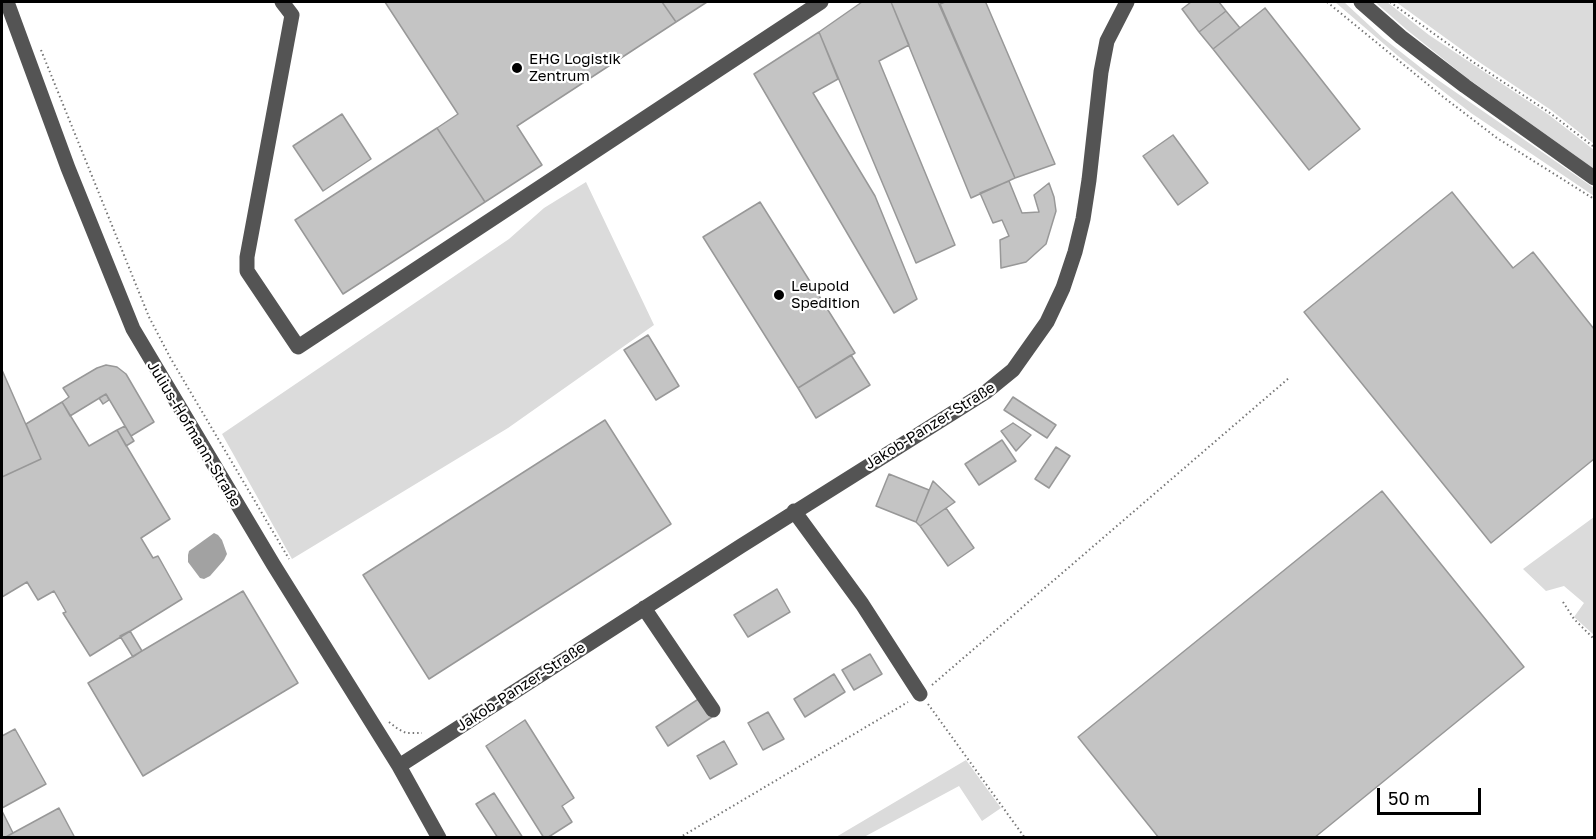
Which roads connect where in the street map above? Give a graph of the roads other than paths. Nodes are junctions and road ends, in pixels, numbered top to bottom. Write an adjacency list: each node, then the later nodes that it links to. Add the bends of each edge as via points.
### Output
1 (8, 2): 11 (street, Julius-Hofmann-Straße, via 68,168 133,329)
2 (282, 2): 3 (street, via 292,15 247,271 298,347)
3 (820, 2)
4 (1361, 2): 6 (street, via 1456,80)
5 (1119, 4): 7 (street, Jakob-Panzer-Straße, via 1101,72 1083,219 1063,288 1047,322 1025,355 999,383)
6 (1594, 178)
7 (794, 512): 8 (street, Jakob-Panzer-Straße); 9 (street, via 862,604)
8 (644, 608): 10 (street); 11 (street, Jakob-Panzer-Straße)
9 (920, 694)
10 (713, 710)
11 (399, 766): 12 (street, Julius-Hofmann-Straße)
12 (438, 837)

